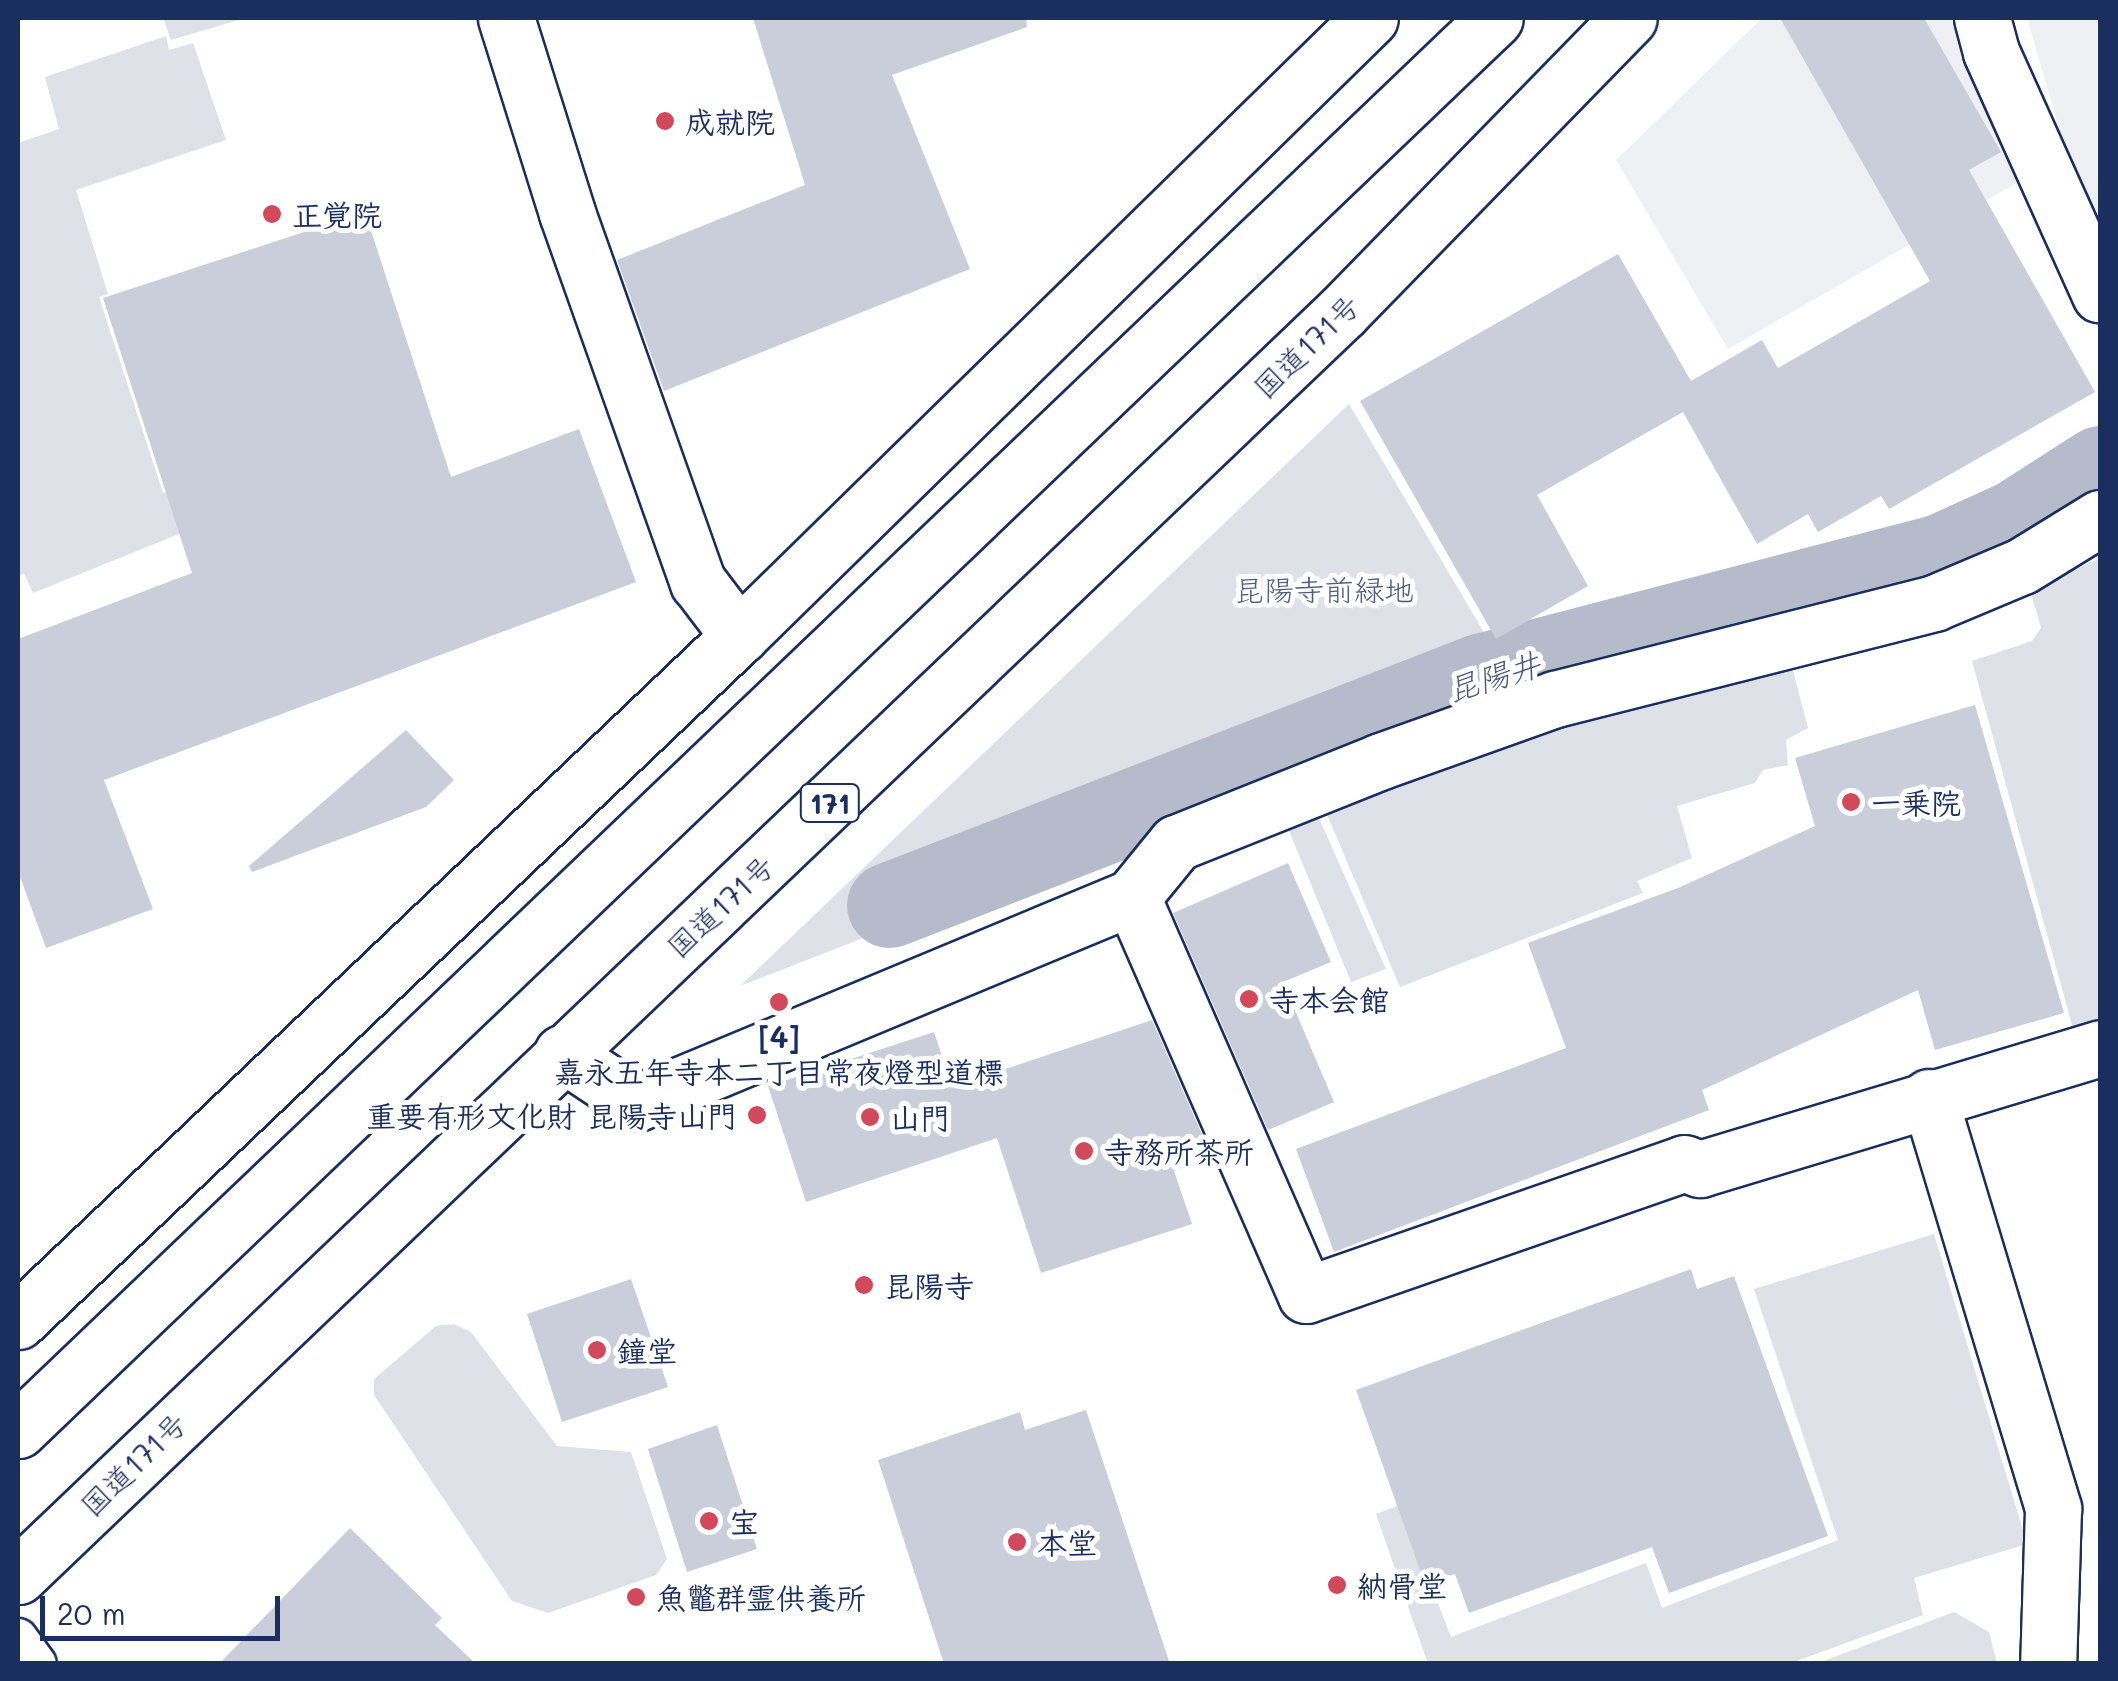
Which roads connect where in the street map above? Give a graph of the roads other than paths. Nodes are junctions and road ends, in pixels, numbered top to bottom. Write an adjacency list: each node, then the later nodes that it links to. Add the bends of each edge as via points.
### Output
1 (506, 18): 8 (main road, via 567,213 698,582)
2 (1370, 18): 8 (main road)
3 (1494, 18): 14 (main road)
4 (1629, 18): 11 (main road, 国道171号 / 171, via 1343,312)
5 (1982, 18): 6 (main road, via 1991,52)
6 (2100, 295)
7 (2100, 518): 9 (main road, via 2022,566 1934,603 1555,699 1381,761 1176,843)
8 (739, 636): 13 (main road)
9 (1132, 897): 11 (main road, via 637,1102); 12 (main road, via 1306,1295 1684,1163 1700,1169)
10 (2100, 1048): 12 (main road)
11 (562, 1053): 15 (main road, 国道171号 / 171)
12 (1929, 1098): 18 (main road, via 2052,1510)
13 (18, 1321)
14 (18, 1430)
15 (18, 1576)
16 (18, 1638): 17 (lane)
17 (37, 1664)
18 (2048, 1664)

